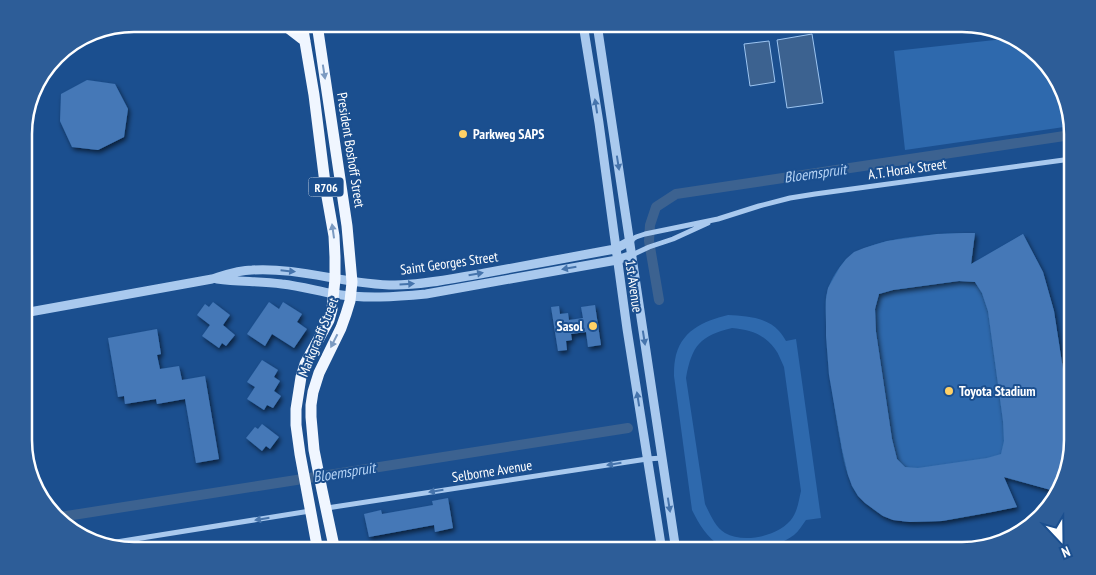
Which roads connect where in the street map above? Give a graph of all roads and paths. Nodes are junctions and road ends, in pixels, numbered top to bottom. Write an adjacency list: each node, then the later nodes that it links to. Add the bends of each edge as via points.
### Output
1 (293, 32): 6 (main road)
2 (303, 32): 6 (main road, President Boshoff Street / R706)
3 (320, 32): 15 (main road, President Boshoff Street / R706, one-way to 15)
4 (584, 32): 10 (street, 1st Avenue, one-way to 4)
5 (599, 34): 9 (street, 1st Avenue, one-way to 9)
6 (305, 42): 14 (main road, President Boshoff Street / R706, one-way to 6, via 334,236)
7 (1064, 160): 8 (street, A.T. Horak Street, via 790,198)
8 (718, 219): 9 (street, A.T. Horak Street, via 645,234); 11 (street, A.T. Horak Street)
9 (630, 242): 10 (street, Saint Georges Street); 11 (street, 1st Avenue)
10 (615, 249): 12 (street, 1st Avenue); 15 (street, Saint Georges Street, one-way to 10, via 428,283)
11 (632, 255): 12 (street, Saint Georges Street); 19 (street, 1st Avenue, one-way to 19)
12 (617, 260): 17 (street, Saint Georges Street, one-way to 17, via 426,294); 20 (street, 1st Avenue, one-way to 12)
13 (212, 279): 14 (street, Saint Georges Street, one-way to 14, via 240,271 267,270); 16 (street, Saint Georges Street, via 281,284); 18 (street, Saint Georges Street)
14 (335, 279): 15 (street, Saint Georges Street); 16 (main road, Markgraaff Street / R706)
15 (352, 282): 17 (main road, Markgraaff Street / R706)
16 (334, 294): 17 (street, Saint Georges Street); 22 (main road, Markgraaff Street / R706, via 329,320 305,364 297,398 300,454)
17 (350, 296): 21 (main road, Markgraaff Street / R706, one-way to 21, via 341,328 313,392 314,450)
18 (32, 311)
19 (662, 458): 20 (street, Selborne Avenue); 27 (street, 1st Avenue, one-way to 27)
20 (647, 459): 21 (street, Selborne Avenue, one-way to 21); 26 (street, 1st Avenue)
21 (326, 508): 25 (main road, Markgraaff Street / R706)
22 (310, 511): 23 (street, one-way to 23); 24 (main road, Markgraaff Street / R706)
23 (119, 542)
24 (316, 542)
25 (333, 542)
26 (661, 542)
27 (675, 542)

